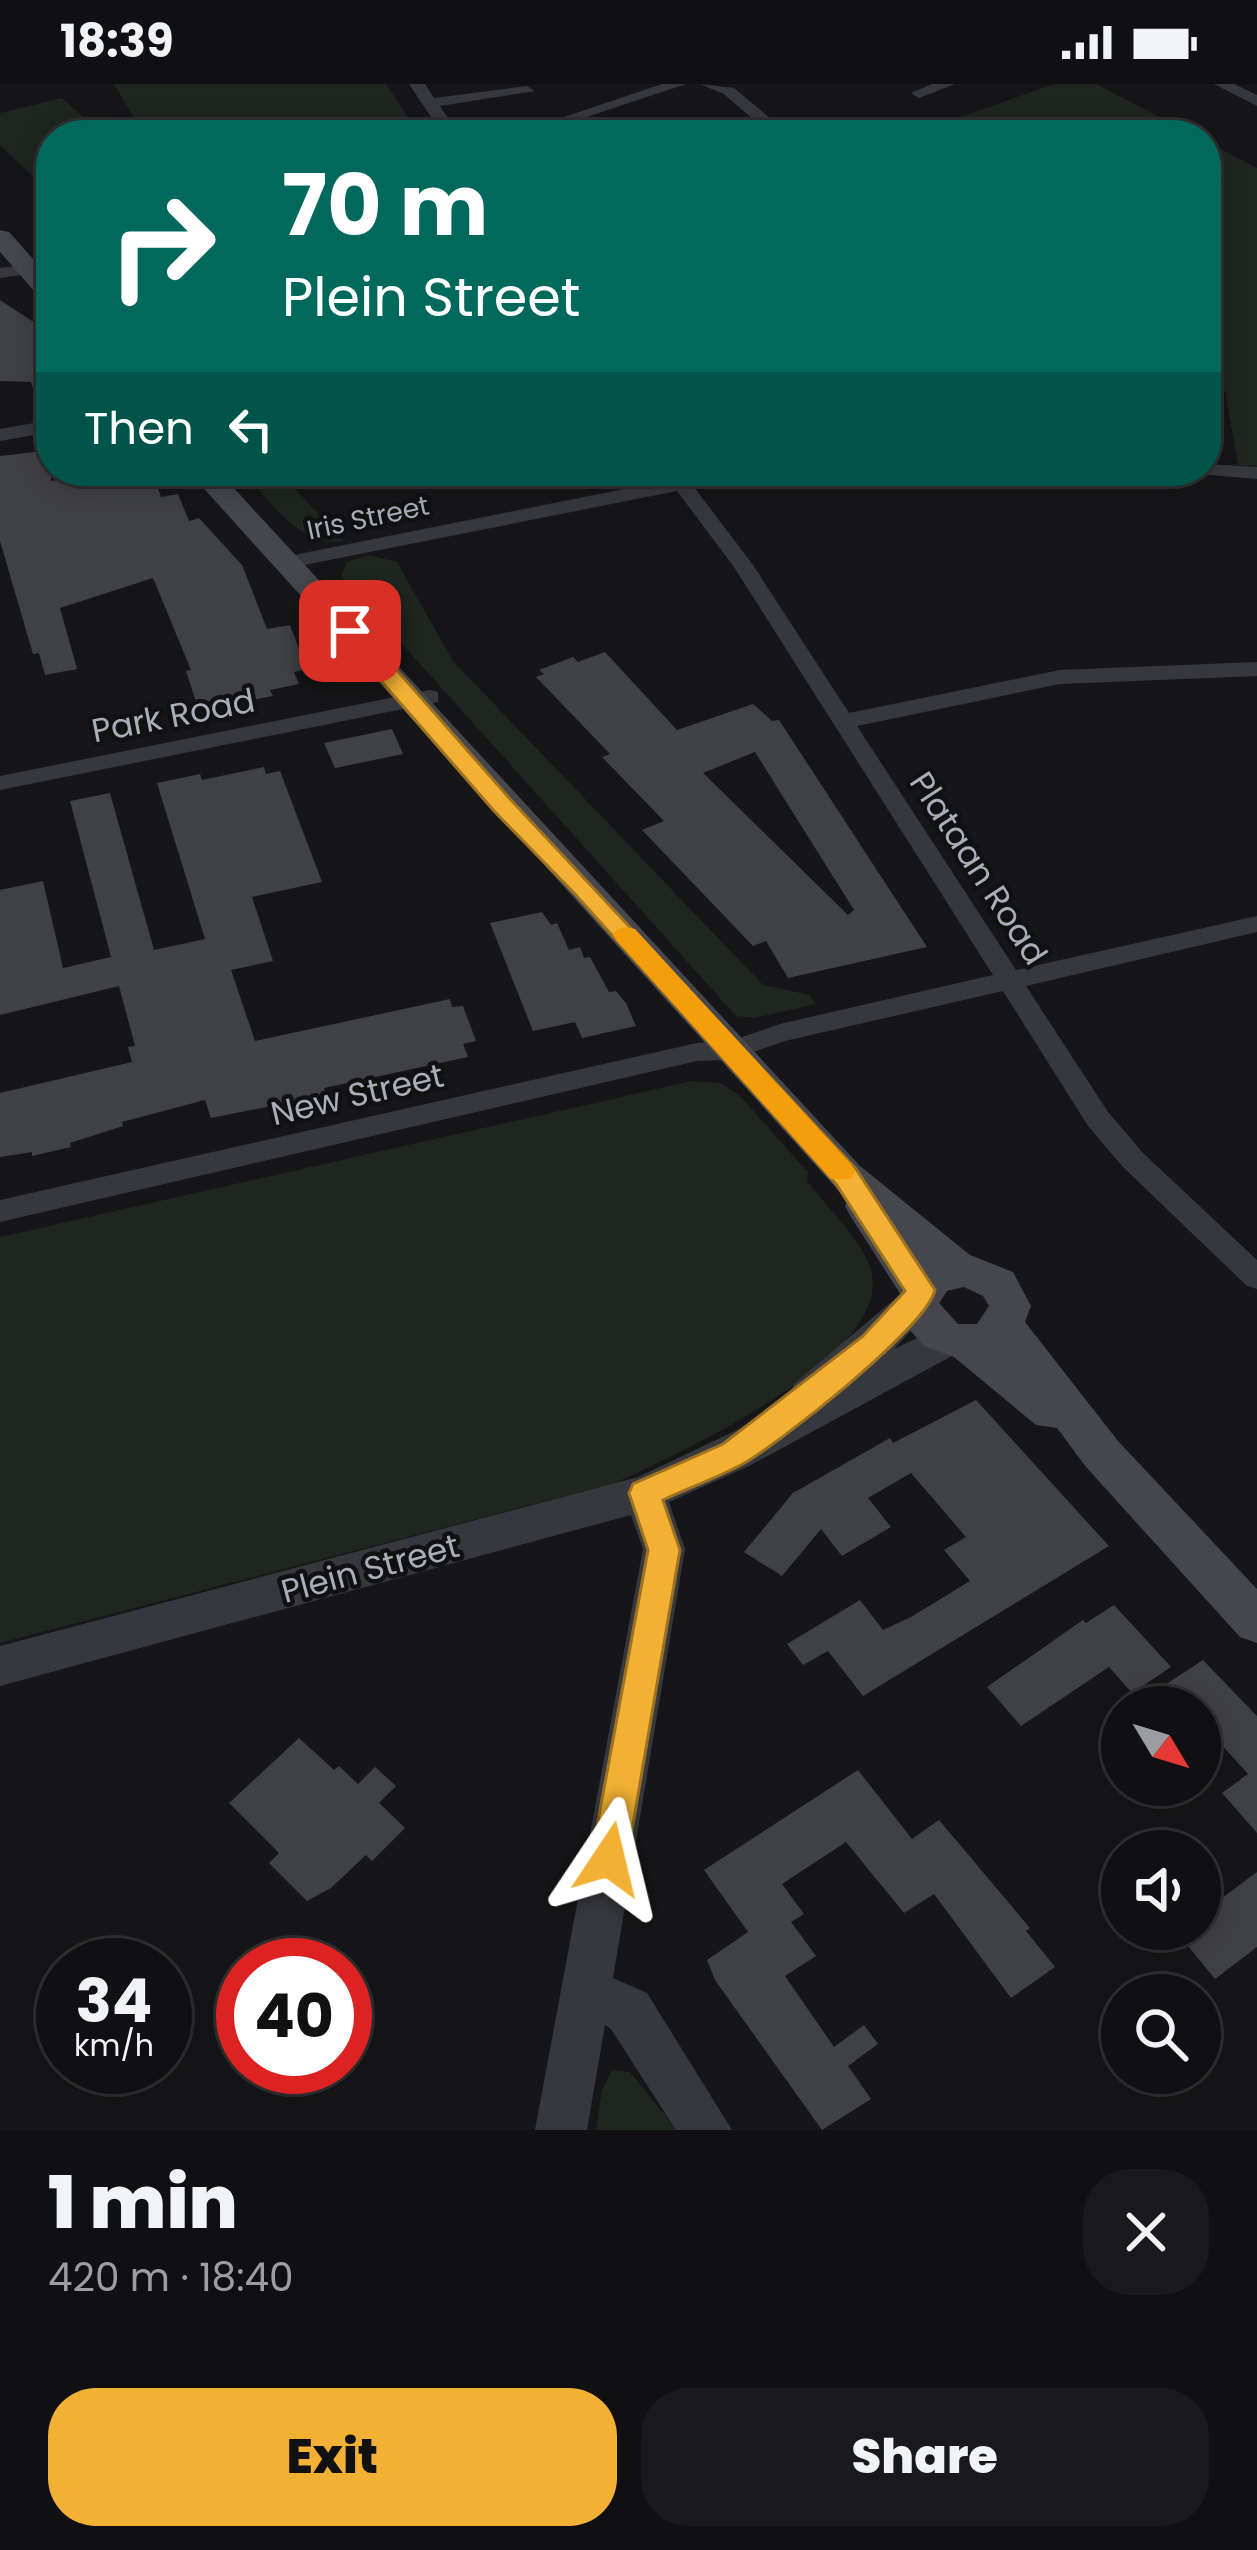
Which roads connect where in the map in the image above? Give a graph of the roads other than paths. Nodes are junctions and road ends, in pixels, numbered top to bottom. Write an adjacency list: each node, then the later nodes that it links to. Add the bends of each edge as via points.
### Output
1 (417, 84): 9 (street)
2 (708, 84): 13 (street)
3 (946, 84): 7 (street)
4 (1222, 84): 8 (street)
5 (670, 85): 12 (street)
6 (524, 87): 9 (street); 11 (street)
7 (919, 93)
8 (1257, 101)
9 (430, 104): 10 (street)
10 (441, 120)
11 (549, 120)
12 (579, 120)
13 (763, 120)
14 (0, 237): 15 (main road)
15 (36, 265)
16 (36, 267): 17 (street)
17 (0, 273)
18 (36, 429): 19 (street)
19 (0, 435)
20 (1221, 471): 21 (street)
21 (1257, 473)
22 (217, 486): 26 (main road)
23 (234, 486): 26 (main road)
24 (639, 486): 26 (street, Iris Street)
25 (682, 486): 29 (street, Plataan Road)
26 (293, 561): 28 (main road)
27 (1257, 669): 29 (street, via 1060,677)
28 (421, 698): 30 (street, Park Road); 33 (main road)
29 (841, 722): 32 (street, Plataan Road)
30 (0, 783)
31 (1257, 924): 32 (street, New Street)
32 (1008, 979): 33 (street, New Street); 37 (street, Plataan Road, via 1120,1146)
33 (730, 1051): 34 (main road); 35 (street, New Street)
34 (846, 1177): 36 (main road); 38 (main road)
35 (0, 1211)
36 (960, 1270): 38 (main road, via 939,1274); 39 (main road, via 1003,1289 1010,1311)
37 (1257, 1278)
38 (919, 1296): 39 (main road, via 926,1324); 40 (street, Plein Street, via 874,1345)
39 (973, 1336): 40 (street, Plein Street); 42 (main road, via 1102,1454)
40 (734, 1454): 41 (street, Plein Street)
41 (645, 1493): 43 (street, Plein Street); 44 (street, via 664,1550)
42 (1257, 1622)
43 (0, 1666)
44 (586, 1991): 45 (street); 46 (street, via 629,2011)
45 (562, 2130)
46 (706, 2130)

